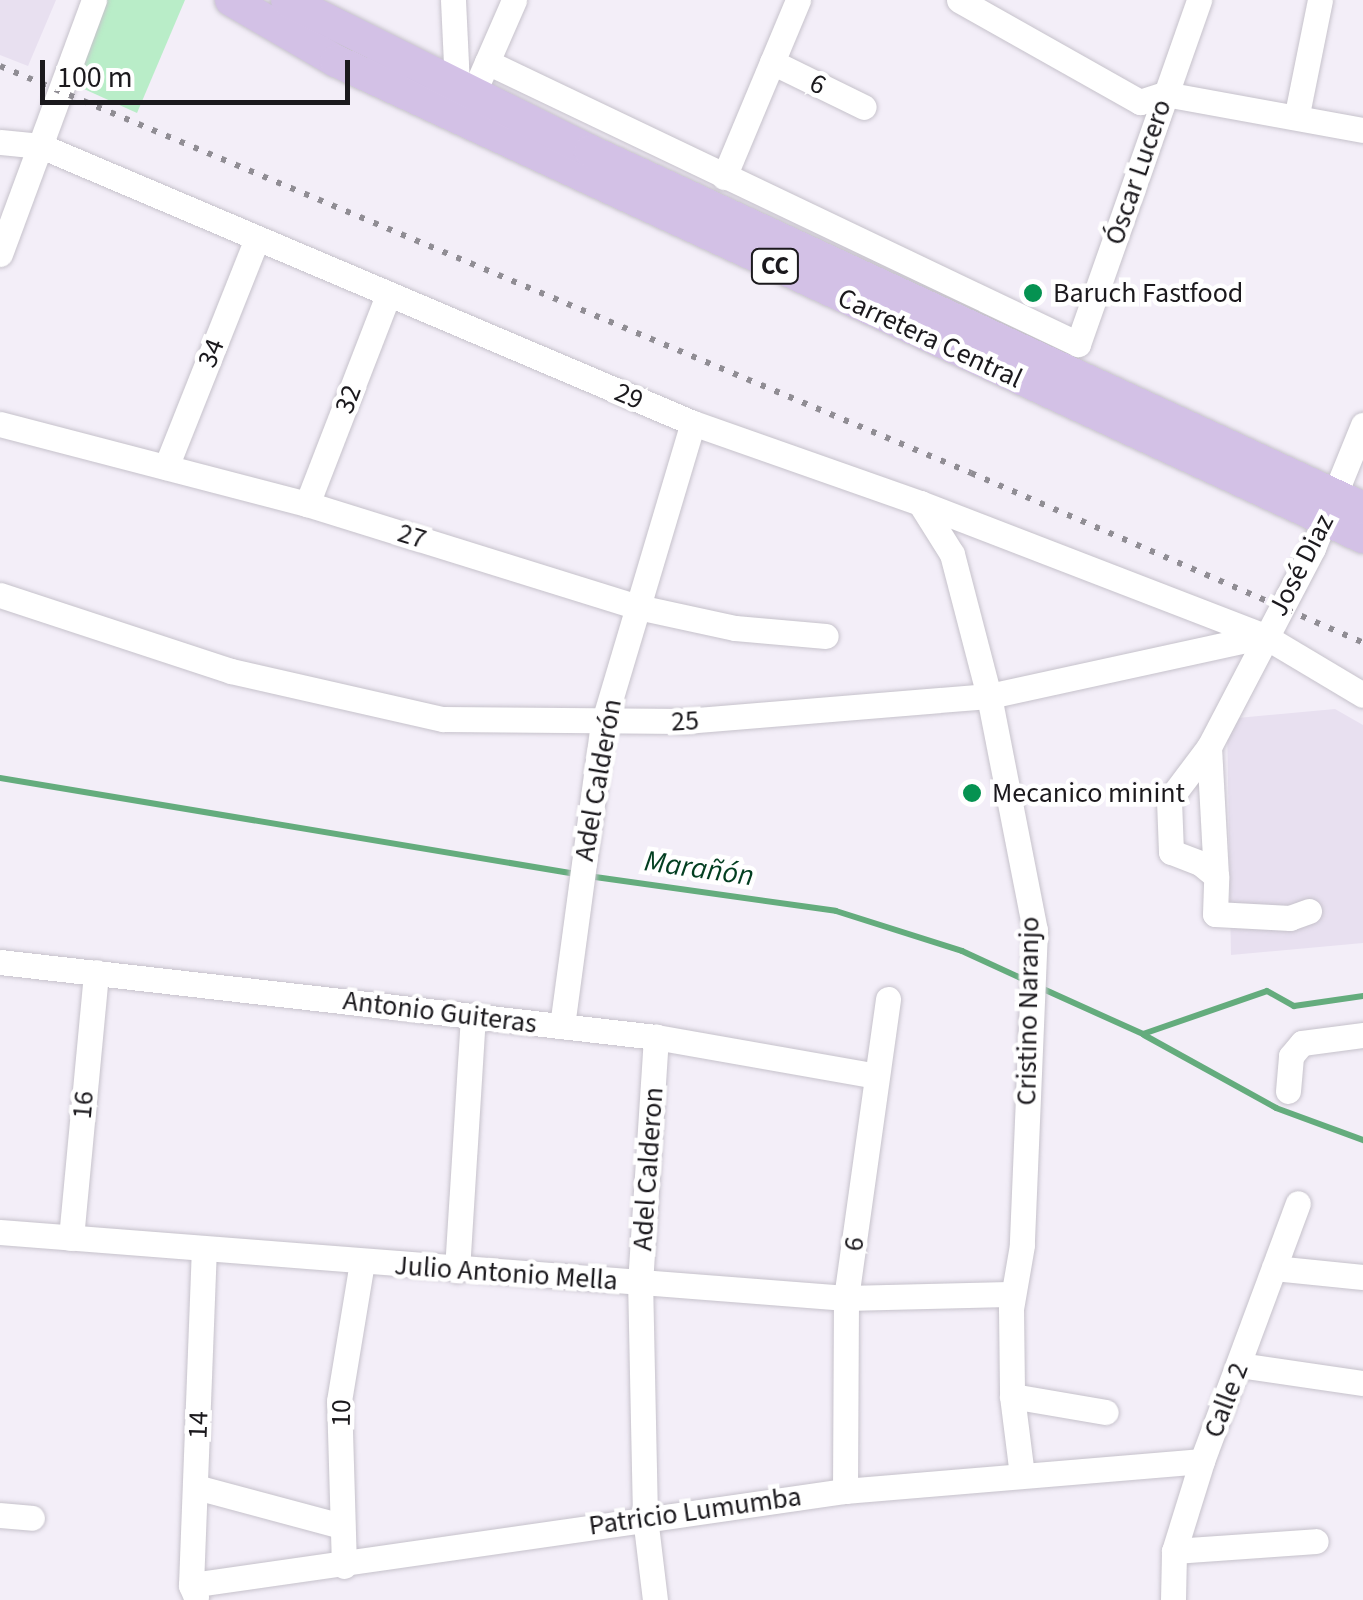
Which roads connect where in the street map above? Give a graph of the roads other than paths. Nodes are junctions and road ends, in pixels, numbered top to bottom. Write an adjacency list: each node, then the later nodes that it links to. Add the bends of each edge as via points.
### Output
1 (94, 0): 18 (street)
2 (231, 0): 29 (main road, Carretera Central / CC, via 336,61)
3 (287, 0): 12 (main road, Carretera Central / CC)
4 (453, 0): 12 (street)
5 (514, 0): 10 (street)
6 (798, 0): 11 (street)
7 (959, 0): 13 (street, via 1140,102)
8 (1199, 0): 13 (street, Óscar Lucero)
9 (1320, 0): 15 (street)
10 (487, 62): 12 (street); 19 (street)
11 (772, 62): 14 (street, 6); 19 (street)
12 (465, 89): 29 (main road, Carretera Central / CC)
13 (1165, 94): 15 (street); 19 (street, Óscar Lucero, via 1078,344)
14 (864, 106)
15 (1297, 114): 16 (street)
16 (1363, 130)
17 (0, 142): 18 (street, 29)
18 (41, 146): 20 (street, 29); 21 (street)
19 (724, 177)
20 (257, 238): 22 (street, 29); 26 (street, 34)
21 (0, 254)
22 (388, 295): 23 (street, 29); 28 (street, 32)
23 (693, 423): 27 (street, 29); 32 (street, Adel Calderón)
24 (0, 424): 26 (street, 27)
25 (1363, 425): 29 (street, José Diaz)
26 (166, 467): 28 (street, 27)
27 (920, 503): 34 (street, 29); 36 (street, Cristino Naranjo, via 952,554)
28 (308, 504): 32 (street, 27)
29 (1342, 507): 30 (main road, Carretera Central / CC); 34 (street, José Diaz)
30 (1363, 537)
31 (0, 596): 37 (street, 25, via 231,671 443,719)
32 (638, 607): 33 (street, 27, via 735,628); 37 (street, Adel Calderón)
33 (826, 636)
34 (1264, 636): 35 (street); 36 (street, 25); 38 (street, José Diaz)
35 (1363, 695)
36 (989, 696): 37 (street, 25); 59 (street, Cristino Naranjo, via 1035,930 1022,1245)
37 (603, 724): 45 (street, Adel Calderón)
38 (1209, 747): 39 (street); 39 (street, José Diaz, via 1169,800 1172,852)
39 (1216, 876): 40 (street, via 1215,914 1290,918)
40 (1309, 911)
41 (0, 962): 42 (street, Antonio Guiteras)
42 (96, 972): 44 (street, Antonio Guiteras); 52 (street, 16)
43 (888, 998): 48 (street, 6)
44 (473, 1016): 45 (street, Antonio Guiteras); 56 (street)
45 (562, 1026): 47 (street, Antonio Guiteras)
46 (1363, 1035): 49 (street, via 1302,1043 1291,1056)
47 (656, 1037): 48 (street, Antonio Guiteras); 58 (street, Adel Calderon)
48 (877, 1076): 60 (street, 6)
49 (1288, 1092)
50 (1298, 1204): 55 (street, Calle 2)
51 (0, 1232): 52 (street, Julio Antonio Mella)
52 (71, 1238): 53 (street, Julio Antonio Mella)
53 (204, 1249): 54 (street, Julio Antonio Mella); 67 (street, 14)
54 (362, 1262): 56 (street, Julio Antonio Mella); 72 (street, 10, via 339,1401)
55 (1274, 1268): 57 (street); 61 (street, Calle 2)
56 (457, 1270): 58 (street, Julio Antonio Mella)
57 (1363, 1278)
58 (640, 1284): 60 (street, Julio Antonio Mella); 70 (street, Adel Calderon)
59 (1013, 1294): 60 (street, Julio Antonio Mella); 63 (street, Cristino Naranjo)
60 (846, 1298): 68 (street, 6)
61 (1239, 1366): 62 (street); 65 (street, Calle 2)
62 (1363, 1383)
63 (1012, 1396): 64 (street); 66 (street, Cristino Naranjo)
64 (1106, 1412)
65 (1202, 1461): 66 (street, Patricio Lumumba); 74 (street, Calle 2)
66 (1022, 1475): 68 (street, Patricio Lumumba)
67 (196, 1487): 72 (street); 76 (street, 14)
68 (845, 1491): 70 (street, Patricio Lumumba)
69 (0, 1516): 71 (street)
70 (645, 1517): 75 (street, Patricio Lumumba); 77 (street, Adel Calderon)
71 (32, 1518)
72 (342, 1526): 75 (street, 10)
73 (1316, 1542): 74 (street)
74 (1174, 1551): 78 (street, Calle 2)
75 (344, 1566): 76 (street, Patricio Lumumba)
76 (194, 1593)
77 (655, 1600)
78 (1173, 1600)

